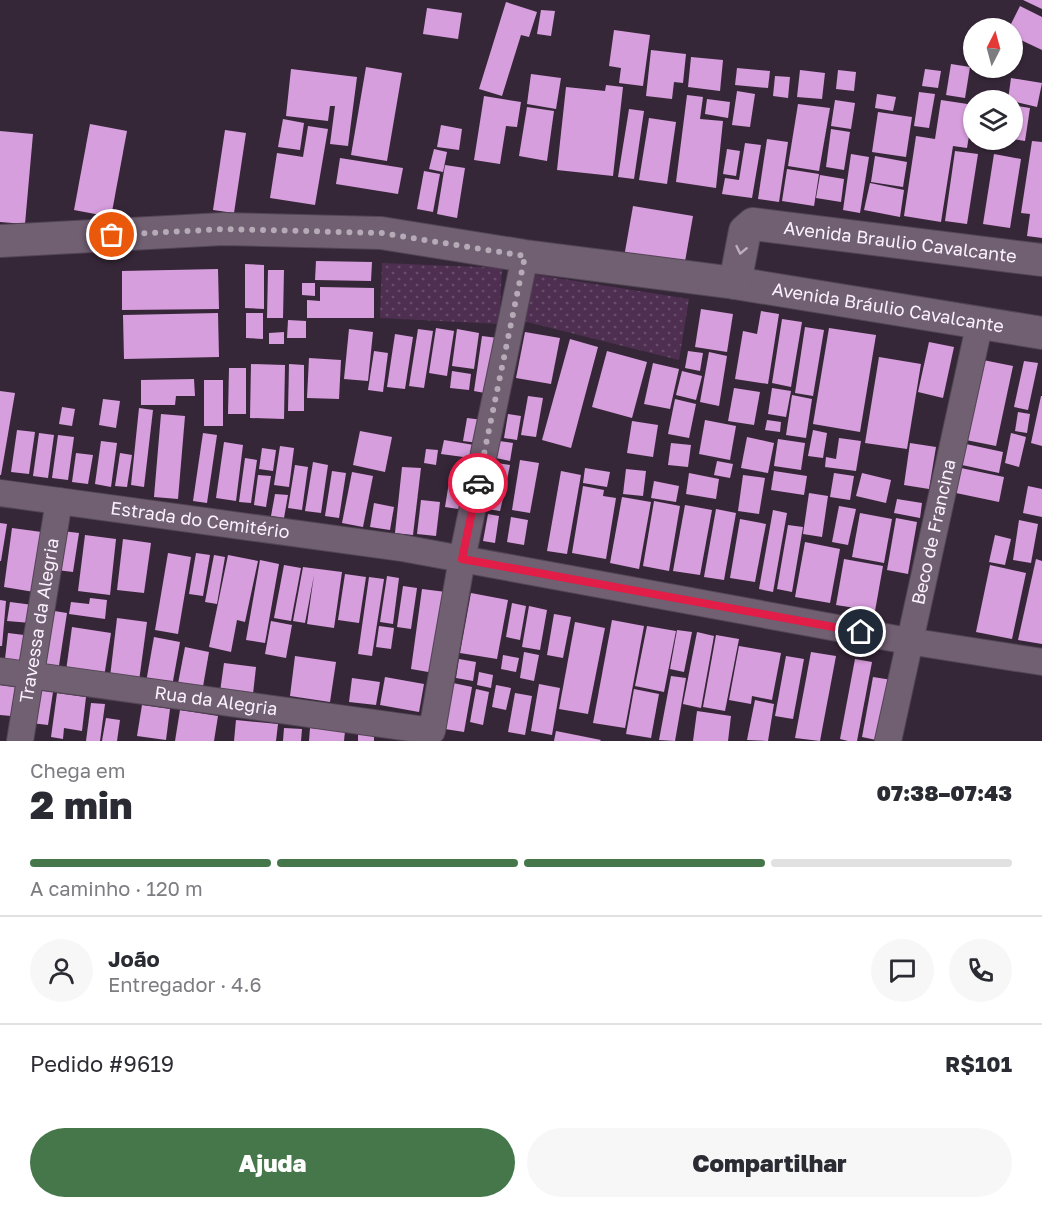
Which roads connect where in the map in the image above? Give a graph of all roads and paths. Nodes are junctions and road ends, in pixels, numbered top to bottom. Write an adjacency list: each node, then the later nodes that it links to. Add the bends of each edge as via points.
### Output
1 (0, 240): 2 (street, Avenida Bráulio Cavalcante, via 224,229 381,233)
2 (525, 256): 4 (street, Avenida Bráulio Cavalcante); 9 (street)
3 (1042, 260): 4 (street, Avenida Braulio Cavalcante, one-way to 4, via 753,225 745,231)
4 (735, 283): 5 (street, Avenida Bráulio Cavalcante)
5 (980, 322): 6 (street, Avenida Bráulio Cavalcante); 10 (street, Beco de Francina)
6 (1042, 333)
7 (0, 493): 8 (street, Estrada do Cemitério)
8 (59, 501): 9 (street, Estrada do Cemitério); 13 (street, Travessa da Alegria)
9 (462, 559): 10 (street, Estrada do Cemitério); 13 (street, Rua da Alegria, via 432,731)
10 (908, 640): 11 (street, Estrada do Cemitério); 15 (street, Beco de Francina)
11 (1042, 662)
12 (0, 671): 13 (street, Rua da Alegria)
13 (30, 676): 14 (street, Travessa da Alegria)
14 (20, 741)
15 (888, 741)

